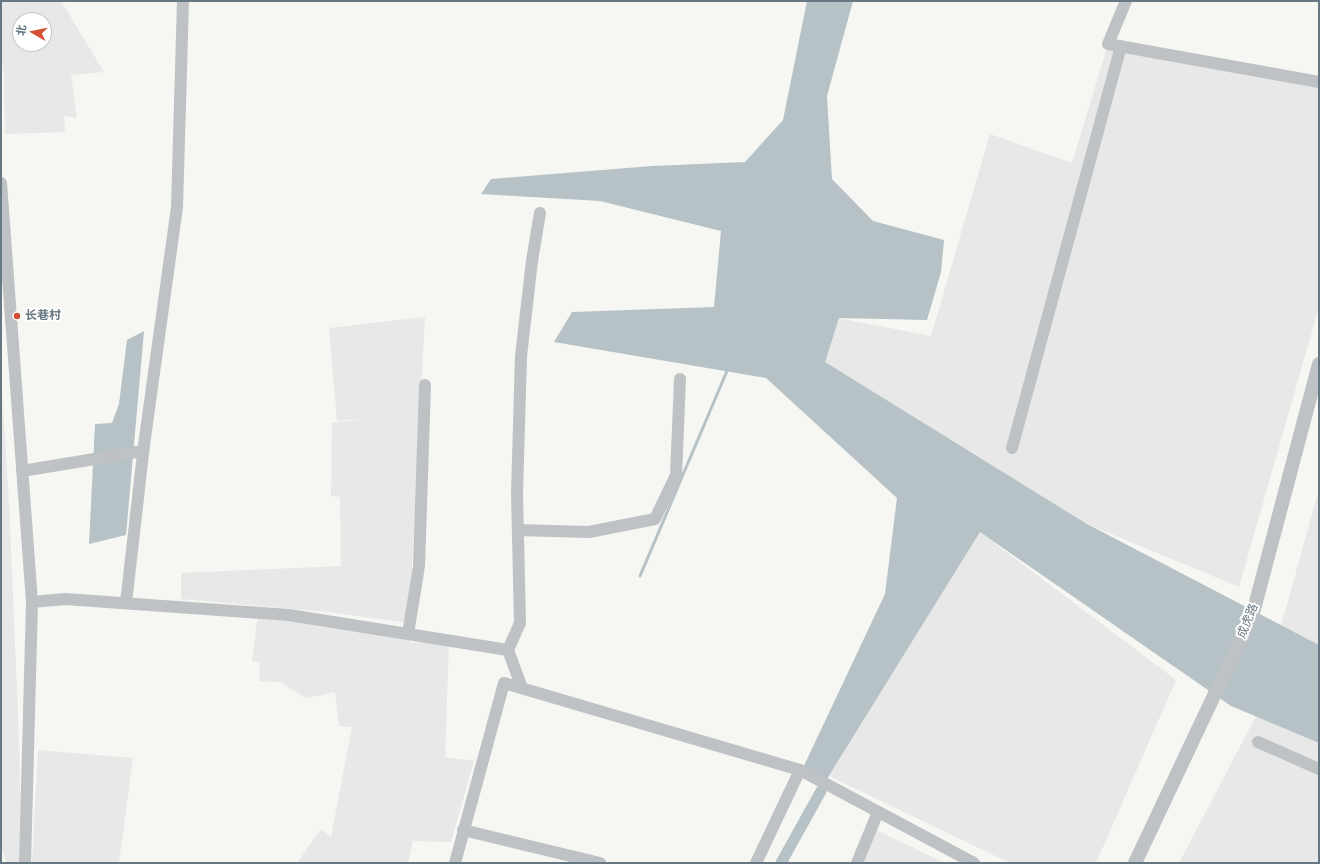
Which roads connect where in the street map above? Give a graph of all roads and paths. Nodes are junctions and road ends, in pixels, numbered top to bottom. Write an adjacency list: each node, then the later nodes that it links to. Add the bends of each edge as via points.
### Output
1 (183, 1): 12 (street, via 177,207)
2 (1126, 1): 3 (street, via 1108,44)
3 (1121, 46): 4 (street); 11 (street)
4 (1319, 82)
5 (1, 183): 6 (street)
6 (2, 202): 13 (street)
7 (540, 213): 14 (street, via 521,356)
8 (1319, 364): 31 (street, 成虎路, via 1253,613)
9 (680, 379): 14 (street, via 676,475 655,519 589,532)
10 (425, 385): 17 (street, via 419,566)
11 (1012, 448)
12 (143, 451): 13 (street); 16 (street)
13 (22, 471): 15 (street)
14 (518, 530): 18 (street, via 520,622)
15 (32, 602): 16 (street, via 65,599); 25 (street)
16 (126, 603): 17 (street, via 289,615)
17 (408, 634): 18 (street)
18 (508, 650): 19 (street)
19 (522, 688): 22 (street); 24 (street, via 504,683)
20 (1258, 742): 21 (street)
21 (1319, 769)
22 (800, 770): 23 (street); 28 (street)
23 (878, 812): 29 (street); 30 (street)
24 (463, 830): 26 (street); 27 (street)
25 (25, 863)
26 (455, 863)
27 (600, 863)
28 (756, 863)
29 (857, 863)
30 (974, 863)
31 (1135, 863)

